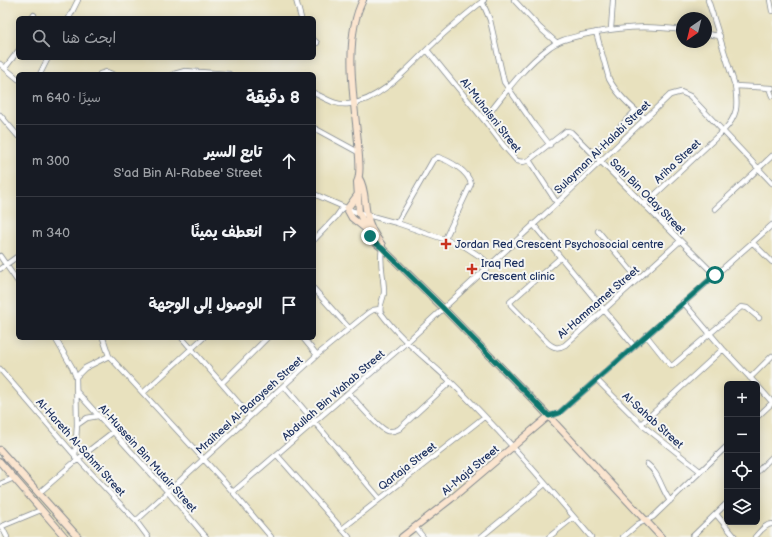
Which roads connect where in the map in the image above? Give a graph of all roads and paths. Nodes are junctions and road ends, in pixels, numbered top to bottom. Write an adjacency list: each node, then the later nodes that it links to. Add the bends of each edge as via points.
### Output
1 (78, 0): 10 (street)
2 (296, 0): 11 (street)
3 (363, 0): 32 (street, via 354,21 352,37)
4 (514, 0): 17 (street)
5 (613, 0): 12 (street)
6 (708, 0): 16 (street, Ariha Street)
7 (770, 0): 9 (street)
8 (483, 1): 18 (street); 28 (street, via 502,78)
9 (772, 11)
10 (70, 16)
11 (300, 16)
12 (611, 29): 13 (street, via 662,27); 14 (street)
13 (676, 29)
14 (596, 32): 17 (street); 33 (street, via 609,79 618,93)
15 (712, 35): 16 (street)
16 (720, 36): 27 (street, Ariha Street)
17 (556, 42): 28 (street)
18 (426, 50): 32 (street, via 395,81); 36 (street, Al-Muhaisni Street)
19 (16, 54): 22 (street)
20 (47, 60): 23 (street)
21 (0, 64): 22 (street)
22 (5, 68): 26 (street)
23 (41, 72)
24 (181, 72): 25 (street)
25 (200, 72)
26 (16, 76)
27 (735, 86): 29 (street); 38 (street, Ariha Street, via 735,116)
28 (508, 88): 36 (street); 41 (street)
29 (770, 88): 31 (street)
30 (316, 94): 32 (street, via 338,104)
31 (772, 96)
32 (354, 103): 42 (street)
33 (636, 111): 35 (street); 43 (street)
34 (0, 115): 40 (street)
35 (645, 118): 38 (street, Sulayman Al-Halabi Street, via 670,95 681,92 690,96); 46 (street, Sulayman Al-Halabi Street)
36 (484, 120): 45 (street, Al-Muhaisni Street, via 517,162)
37 (316, 129): 42 (street)
38 (723, 130): 47 (street, Sulayman Al-Halabi Street); 53 (street, Ariha Street)
39 (568, 131): 41 (street, Al-Muhaisni Street); 43 (street, Sahl Bin Oday Street)
40 (16, 134)
41 (550, 144): 45 (street, Al-Muhaisni Street)
42 (358, 152): 48 (street)
43 (594, 154): 46 (street, Sahl Bin Oday Street)
44 (772, 156): 47 (street)
45 (530, 160): 52 (street)
46 (600, 161): 52 (street, Sulayman Al-Halabi Street); 53 (street, Sahl Bin Oday Street)
47 (758, 168): 49 (street, Sulayman Al-Halabi Street); 55 (street)
48 (359, 178): 50 (street); 57 (street, via 363,184)
49 (772, 183)
50 (358, 194): 54 (street); 56 (street)
51 (316, 195): 54 (street)
52 (557, 203): 59 (street, Sulayman Al-Halabi Street)
53 (644, 205): 65 (street, Sahl Bin Oday Street)
54 (345, 208): 56 (street); 61 (street, via 352,218); 63 (street)
55 (715, 209)
56 (359, 213): 57 (street); 61 (street)
57 (367, 214): 58 (street); 67 (street)
58 (397, 223): 64 (street); 64 (street, via 433,160 438,157 465,174 471,184)
59 (533, 224): 70 (street); 73 (street, Sulayman Al-Halabi Street)
60 (772, 225): 66 (street)
61 (368, 231): 67 (street, via 373,241)
62 (598, 231): 77 (street)
63 (316, 238)
64 (445, 239): 73 (street, via 473,251)
65 (680, 241): 75 (street, Sahl Bin Oday Street); 77 (street, Al-Hammamet Street)
66 (753, 243): 71 (street); 75 (street)
67 (382, 248): 80 (street); 82 (street, via 380,260 384,292)
68 (0, 256): 72 (street)
69 (16, 258): 72 (street)
70 (560, 258): 81 (street); 81 (street, Al-Hammamet Street, via 510,304 548,343 557,348 565,345)
71 (772, 262)
72 (6, 265): 74 (street); 76 (street)
73 (490, 265): 80 (street, Sulayman Al-Halabi Street)
74 (0, 269)
75 (715, 275): 79 (street)
76 (16, 279)
77 (638, 279): 81 (street, Al-Hammamet Street)
78 (316, 292): 84 (street)
79 (684, 302): 85 (street); 86 (street)
80 (443, 308): 93 (street, Abdullah Bin Wahab Street); 115 (street)
81 (603, 310): 94 (street)
82 (380, 311): 84 (street, Mraiheel Al-Barayseh Street, via 370,311); 93 (street)
83 (759, 318): 85 (street, via 742,307)
84 (349, 328): 97 (street, Mraiheel Al-Barayseh Street)
85 (711, 333): 86 (street, via 672,366); 96 (street)
86 (646, 335): 94 (street)
87 (56, 340): 101 (street)
88 (104, 340): 98 (street)
89 (184, 340): 95 (street)
90 (201, 340): 95 (street)
91 (265, 340): 106 (street)
92 (305, 340): 97 (street)
93 (407, 342): 105 (street); 111 (street, Abdullah Bin Wahab Street)
94 (634, 346): 103 (street)
95 (192, 349): 106 (street); 110 (street)
96 (723, 349): 102 (street); 119 (street)
97 (317, 355): 107 (street, Mraiheel Al-Barayseh Street)
98 (108, 356): 101 (street, via 85,368); 110 (street)
99 (772, 356): 102 (street)
100 (0, 369): 127 (street, Al-Hareth Al-Sahmi Street)
101 (76, 377): 109 (street)
102 (750, 378): 104 (street)
103 (596, 379): 115 (street, via 559,413); 119 (street, Al-Sahab Street)
104 (753, 381)
105 (450, 382): 111 (street, via 399,429 390,432 381,427); 116 (street)
106 (222, 383): 114 (street)
107 (284, 386): 114 (street, Mraiheel Al-Barayseh Street); 118 (street)
108 (760, 390): 112 (street)
109 (77, 392): 113 (street, Al-Hussein Bin Mutair Street); 120 (street)
110 (143, 393): 128 (street)
111 (349, 393): 118 (street, Abdullah Bin Wahab Street)
112 (772, 403): 117 (street)
113 (98, 416): 120 (street, via 87,418); 121 (street, Al-Hussein Bin Mutair Street)
114 (250, 416): 128 (street, Mraiheel Al-Barayseh Street)
115 (549, 416): 122 (street, Al-Majd Street); 146 (street)
116 (484, 417): 122 (street); 139 (street, Qartaja Street)
117 (758, 417)
118 (315, 423): 125 (street, Abdullah Bin Wahab Street); 139 (street)
119 (641, 424): 132 (street, Al-Sahab Street)
120 (77, 425): 127 (street)
121 (113, 432): 127 (street); 136 (street, Al-Hussein Bin Mutair Street)
122 (512, 448): 135 (street); 149 (street, Al-Majd Street)
123 (724, 449): 132 (street)
124 (0, 450): 138 (street)
125 (277, 455): 137 (street, Abdullah Bin Wahab Street); 150 (street)
126 (772, 457): 131 (street)
127 (76, 458): 138 (street); 145 (street, Al-Hareth Al-Sahmi Street)
128 (203, 458): 136 (street, Mraiheel Al-Barayseh Street); 137 (street)
129 (0, 462): 133 (street)
130 (647, 464): 140 (street, via 655,471)
131 (760, 469)
132 (700, 471): 140 (street)
133 (14, 478): 134 (street); 142 (street)
134 (0, 484)
135 (545, 484): 144 (street); 160 (street)
136 (167, 491): 145 (street, Mraiheel Al-Barayseh Street); 155 (street, Al-Hussein Bin Mutair Street)
137 (234, 492): 156 (street)
138 (39, 493): 151 (street)
139 (380, 499): 150 (street, Qartaja Street)
140 (670, 501): 146 (street)
141 (724, 506): 143 (street)
142 (42, 510): 148 (street); 153 (street)
143 (716, 514): 165 (street); 166 (street)
144 (574, 517): 161 (street); 162 (street)
145 (136, 521): 154 (street, Al-Hareth Al-Sahmi Street)
146 (646, 521): 163 (street, via 638,524); 164 (street)
147 (772, 524): 167 (street, via 765,526)
148 (1, 527): 152 (street)
149 (415, 527): 158 (street, Al-Majd Street); 159 (street)
150 (342, 529): 157 (street)
151 (74, 535): 153 (street)
152 (7, 537)
153 (65, 537)
154 (148, 537)
155 (206, 537)
156 (271, 537)
157 (349, 537)
158 (402, 537)
159 (423, 537)
160 (481, 537)
161 (549, 537)
162 (591, 537)
163 (623, 537)
164 (661, 537)
165 (692, 537)
166 (735, 537)
167 (756, 537)

